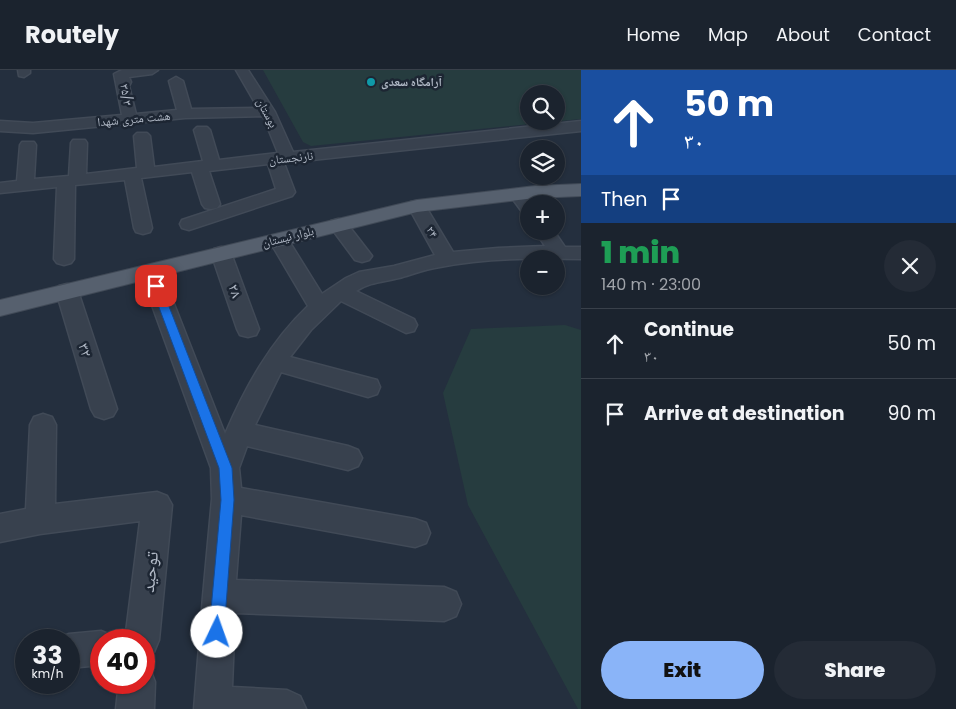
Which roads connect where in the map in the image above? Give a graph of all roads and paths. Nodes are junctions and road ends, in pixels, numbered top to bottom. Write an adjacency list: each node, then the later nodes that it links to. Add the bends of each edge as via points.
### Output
1 (152, 70): 8 (street, ۳۵/۳, via 121,74)
2 (242, 70): 5 (street, بوستان)
3 (176, 81): 7 (street)
4 (80, 108): 9 (street)
5 (268, 112): 7 (street, هشت متری شهدا); 17 (street, بوستان)
6 (40, 113): 12 (street)
7 (185, 114): 8 (street, هشت متری شهدا)
8 (130, 120): 9 (street, هشت متری شهدا)
9 (84, 124): 12 (street, هشت متری شهدا)
10 (0, 126): 12 (street, هشت متری شهدا)
11 (581, 126): 17 (street, نارنجستان)
12 (33, 128)
13 (202, 130): 18 (street)
14 (142, 136): 19 (street)
15 (79, 143): 20 (street)
16 (28, 145): 21 (street)
17 (281, 159): 18 (street, نارنجستان); 28 (street, via 286,192)
18 (206, 166): 19 (street, نارنجستان); 26 (street)
19 (139, 173): 20 (street, نارنجستان); 30 (street)
20 (72, 181): 21 (street, نارنجستان); 37 (street)
21 (24, 186): 23 (street, نارنجستان)
22 (581, 187): 24 (main road, بلوار نیستان); 39 (main road, بلوار نیستان, via 480,181 406,191)
23 (0, 188)
24 (550, 195)
25 (520, 202): 27 (main road, بلوار نیستان)
26 (211, 204)
27 (417, 206): 29 (main road, بلوار نیستان); 38 (street, ۲۴)
28 (189, 224)
29 (338, 225): 33 (main road, بلوار نیستان); 36 (street)
30 (143, 228)
31 (282, 245): 44 (street)
32 (565, 252): 35 (street)
33 (222, 253): 41 (main road, بلوار نیستان); 46 (street, ۲۸)
34 (520, 253): 38 (street)
35 (581, 253)
36 (362, 256)
37 (64, 259)
38 (447, 259): 42 (street, via 367,277)
39 (19, 284)
40 (156, 286): 53 (street)
41 (67, 291): 43 (main road, بلوار نیستان); 49 (street, ۳۲)
42 (340, 292): 44 (street); 45 (street)
43 (0, 308)
44 (320, 308): 47 (street)
45 (406, 325)
46 (248, 329)
47 (274, 361): 48 (street); 51 (street)
48 (368, 387)
49 (104, 409)
50 (43, 425): 55 (street)
51 (240, 433): 52 (street); 53 (street)
52 (348, 458)
53 (225, 468): 54 (street)
54 (227, 500): 57 (street); 58 (street)
55 (40, 520): 56 (street); 60 (street, توحید, via 158,505)
56 (0, 528)
57 (415, 533)
58 (218, 596): 59 (street); 62 (street)
59 (444, 604)
60 (143, 629)
61 (137, 694): 63 (street)
62 (213, 707): 64 (street)
63 (135, 709)
64 (287, 709)

